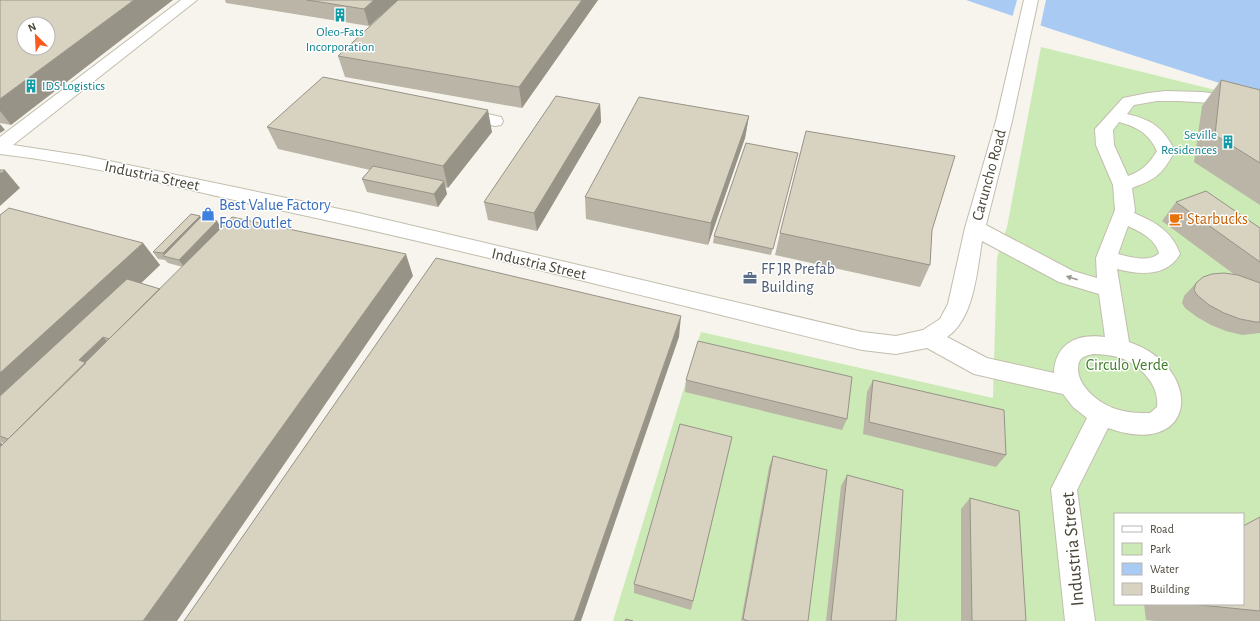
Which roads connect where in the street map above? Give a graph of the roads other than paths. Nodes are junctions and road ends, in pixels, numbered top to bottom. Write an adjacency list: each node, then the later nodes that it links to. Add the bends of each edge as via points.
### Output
1 (190, 0): 7 (street)
2 (1032, 0): 11 (street, Caruncho Road)
3 (1260, 108): 5 (street, via 1232,100 1164,96 1129,101)
4 (448, 110): 6 (street)
5 (1117, 116): 9 (street, via 1104,129 1105,145); 9 (street, via 1136,121 1153,130 1166,151 1148,176)
6 (495, 121)
7 (0, 146)
8 (0, 150): 14 (street, Industria Street, via 36,153 84,162 354,219 862,341 896,345)
9 (1122, 185): 10 (street, via 1125,210)
10 (1123, 216): 12 (street); 12 (street, via 1159,236 1168,246 1170,254 1162,262 1151,266 1139,266)
11 (975, 228): 13 (street, one-way to 11, via 1066,277); 14 (street, Caruncho Road, via 959,304 948,325)
12 (1106, 258): 13 (street)
13 (1109, 289): 15 (street)
14 (929, 338): 16 (street, via 982,367)
15 (1118, 348): 16 (street, via 1093,345 1077,348 1067,358 1066,371); 17 (street, via 1143,360 1161,377 1170,396 1170,405 1161,419 1146,424 1128,424)
16 (1070, 386): 17 (street, via 1083,401)
17 (1102, 414): 18 (street, Industria Street, via 1064,489)
18 (1080, 621)

